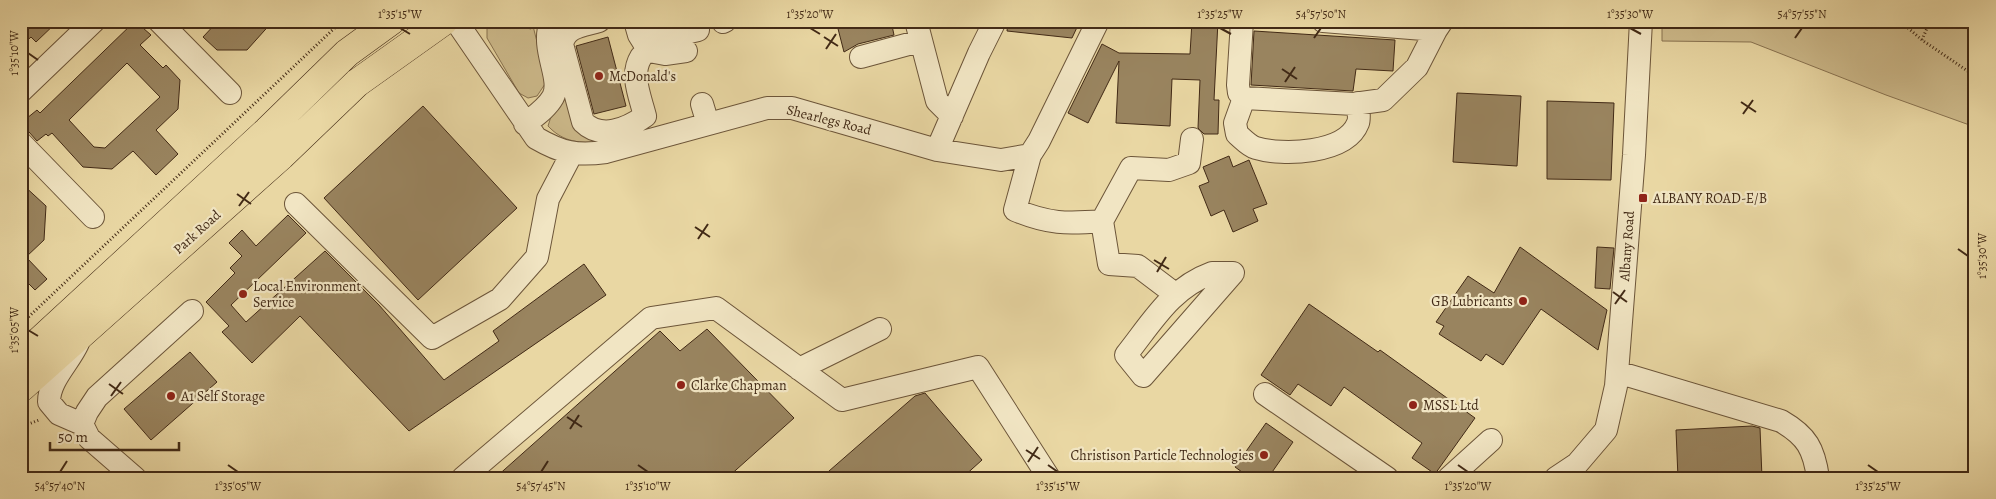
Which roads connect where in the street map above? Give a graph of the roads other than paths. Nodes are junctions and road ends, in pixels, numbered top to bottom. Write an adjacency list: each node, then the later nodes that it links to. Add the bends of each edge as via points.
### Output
1 (94, 21): 21 (street)
2 (159, 21): 22 (street)
3 (391, 21): 24 (highway, Park Road, via 347,53)
4 (444, 21): 27 (highway, Park Road, via 357,83)
5 (456, 21): 28 (street, Shearlegs Road)
6 (551, 21): 28 (street, via 547,44 555,92 552,99)
7 (599, 21): 19 (street, via 570,29 562,44 583,122 591,130 603,132 632,125 645,116 635,74)
8 (636, 21): 19 (street)
9 (654, 21): 16 (street, via 655,26 668,37)
10 (995, 21): 26 (street)
11 (1098, 21): 33 (street)
12 (1242, 21): 23 (street, via 1238,85)
13 (1323, 21): 15 (street)
14 (1641, 21): 43 (street, Albany Road)
15 (1439, 25): 25 (street, via 1417,67 1383,100)
16 (698, 30)
17 (918, 31): 20 (street); 26 (street, via 937,101)
18 (686, 51): 19 (street)
19 (642, 52)
20 (861, 57)
21 (21, 91)
22 (230, 93)
23 (1244, 98): 25 (street); 25 (street, via 1236,123 1237,134 1254,148 1277,151 1322,150 1346,138 1358,123)
24 (299, 100): 27 (highway); 41 (highway, Park Road)
25 (1358, 104)
26 (952, 116): 31 (street)
27 (318, 121): 40 (highway, Park Road)
28 (525, 124): 32 (street, Shearlegs Road, via 536,138 554,149)
29 (1192, 138): 36 (street, via 1189,163 1169,170 1131,168)
30 (21, 143): 35 (street)
31 (937, 150): 32 (street, Shearlegs Road, via 792,108 767,108 705,114 606,152); 33 (street, Shearlegs Road, via 1001,160)
32 (572, 153): 34 (street, via 548,199 538,257 500,299 432,338)
33 (1030, 155): 36 (street, via 1015,210 1065,224)
34 (296, 204)
35 (93, 217)
36 (1102, 221): 37 (street, via 1108,264 1138,266)
37 (1175, 294): 37 (street, via 1212,272 1233,273 1143,376 1126,355)
38 (192, 311): 46 (street, via 97,397)
39 (880, 329): 42 (street)
40 (82, 335): 44 (highway, Park Road); 46 (street, via 49,389 48,402 59,414)
41 (21, 358)
42 (799, 369): 50 (street, via 716,308 651,318); 51 (street, via 842,400 978,367)
43 (1617, 372): 48 (street, Albany Road, via 1606,430); 54 (street, via 1781,422 1798,431 1815,456)
44 (21, 388)
45 (1265, 394): 52 (street)
46 (82, 424): 49 (street, via 89,438)
47 (1491, 440): 53 (street)
48 (1566, 475)
49 (135, 478)
50 (463, 478)
51 (1050, 478)
52 (1387, 478)
53 (1449, 478)
54 (1818, 478)

